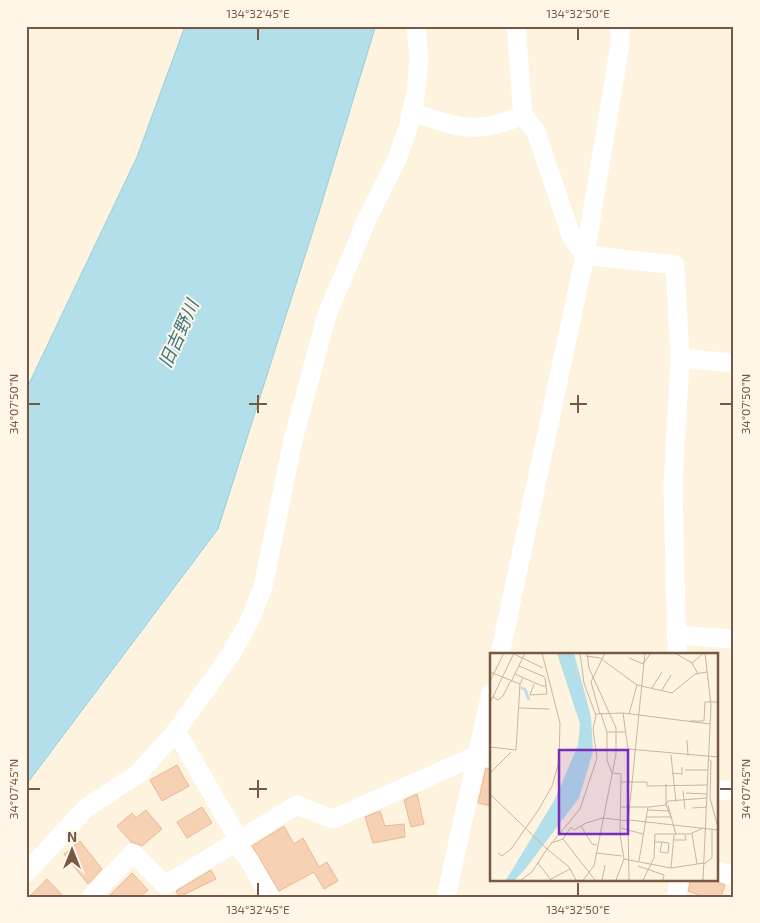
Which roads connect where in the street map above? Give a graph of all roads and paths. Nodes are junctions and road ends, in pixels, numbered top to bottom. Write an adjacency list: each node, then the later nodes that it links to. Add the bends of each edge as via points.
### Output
1 (416, 26): 4 (street, via 419,59)
2 (516, 26): 5 (street)
3 (620, 26): 6 (street, via 620,44)
4 (412, 112): 5 (street, via 465,129 498,126); 14 (street, via 397,159 367,219 327,315 292,440 263,586 231,654)
5 (523, 115): 6 (street, via 536,132 572,238)
6 (585, 255): 7 (street, via 675,265); 11 (street)
7 (680, 358): 8 (street); 9 (street, via 673,486)
8 (734, 363)
9 (677, 635): 10 (street); 12 (street)
10 (734, 639)
11 (500, 653)
12 (677, 653)
13 (490, 704): 15 (street)
14 (176, 731): 18 (street); 20 (street, via 138,773 86,808)
15 (485, 756): 18 (street, via 333,819 297,805); 25 (street)
16 (734, 789): 17 (street)
17 (718, 791)
18 (238, 843): 23 (street, via 165,885 132,854); 24 (street)
19 (718, 872): 21 (street)
20 (26, 873)
21 (734, 876)
22 (679, 880): 26 (street)
23 (90, 897)
24 (270, 897)
25 (446, 897)
26 (676, 897)

